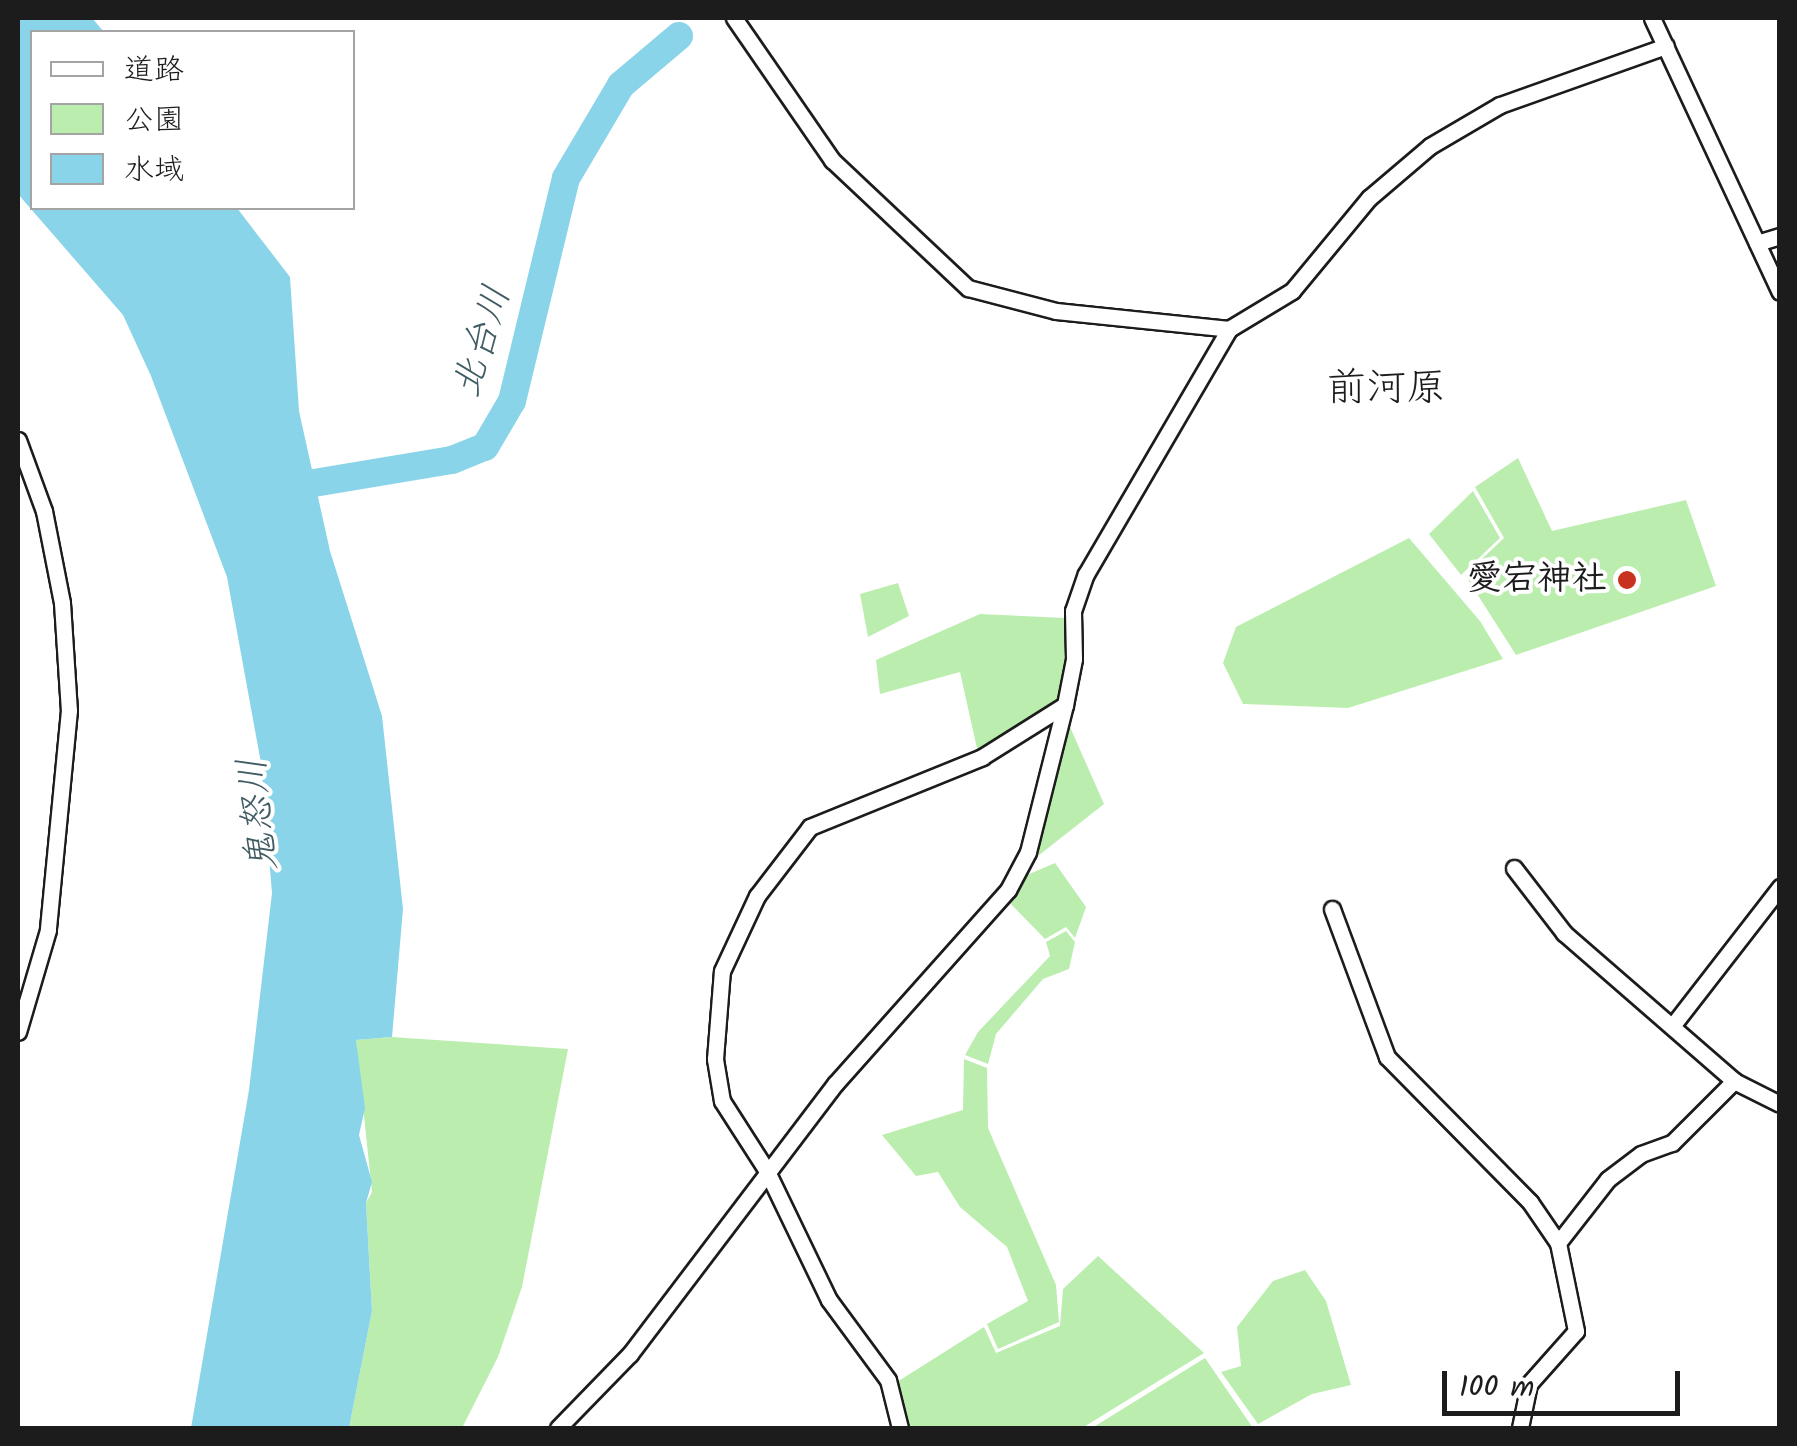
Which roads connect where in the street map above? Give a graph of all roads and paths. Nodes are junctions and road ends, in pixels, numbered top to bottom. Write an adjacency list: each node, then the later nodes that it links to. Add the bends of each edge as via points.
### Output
1 (734, 18): 7 (street, via 832,160 968,288 1056,310)
2 (1652, 18): 3 (street)
3 (1666, 46): 5 (street); 7 (street, via 1500,105 1430,146 1369,198 1292,291)
4 (1780, 236): 5 (street)
5 (1756, 243): 6 (street)
6 (1780, 292)
7 (1229, 329): 9 (street, via 1086,574 1073,611 1074,659)
8 (18, 440): 14 (street, via 44,512 62,603 69,710 48,930)
9 (1065, 705): 17 (street, via 1028,852 1008,890); 17 (street, via 982,757 810,827 757,896 722,971 715,1080)
10 (1514, 868): 13 (street, via 1564,932)
11 (1780, 887): 13 (street)
12 (1332, 909): 18 (street, via 1374,1037 1387,1057 1530,1202)
13 (1673, 1025): 15 (street)
14 (18, 1032)
15 (1734, 1081): 16 (street); 18 (street, via 1672,1142 1640,1154 1608,1179)
16 (1780, 1104)
17 (767, 1172): 19 (street, via 630,1354); 20 (street, via 828,1300 888,1380)
18 (1558, 1243): 21 (street, via 1576,1331 1530,1384)
19 (558, 1428)
20 (900, 1428)
21 (1520, 1428)

